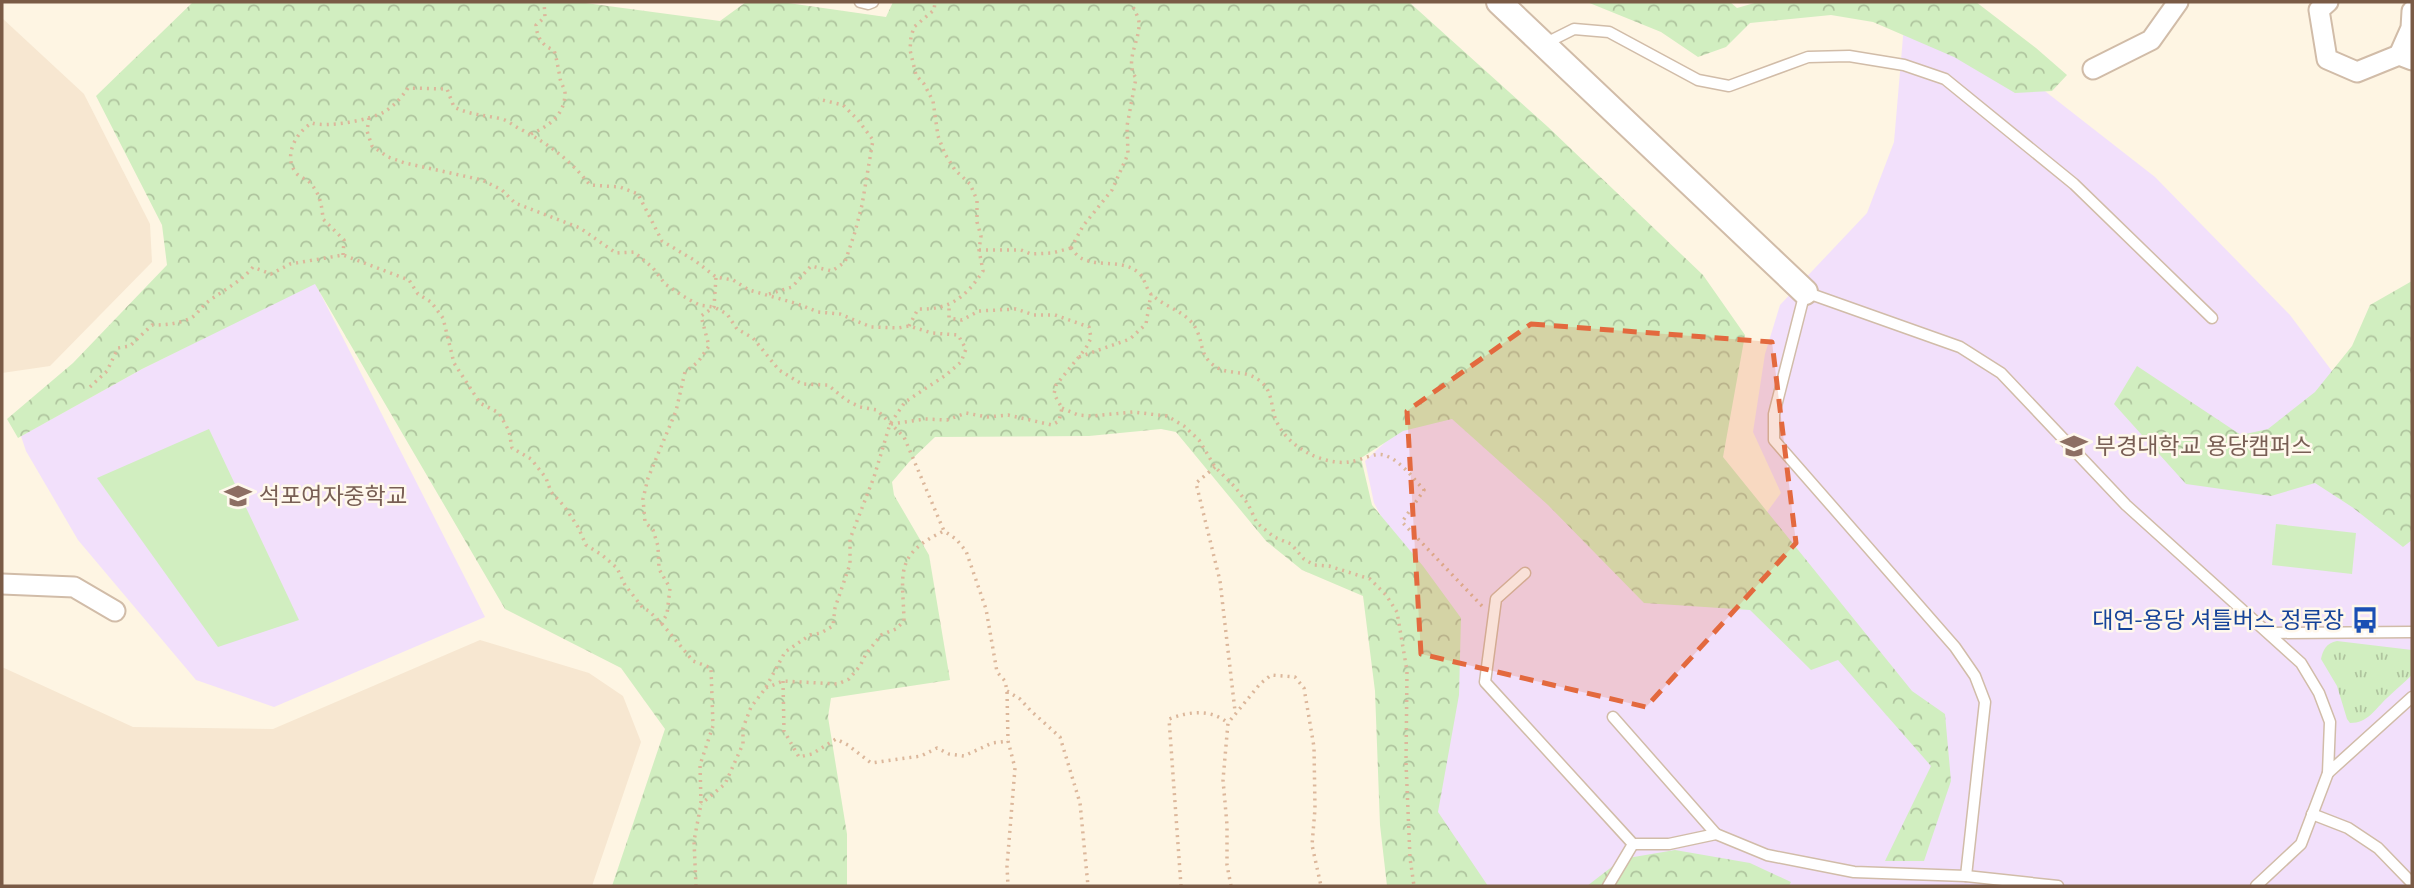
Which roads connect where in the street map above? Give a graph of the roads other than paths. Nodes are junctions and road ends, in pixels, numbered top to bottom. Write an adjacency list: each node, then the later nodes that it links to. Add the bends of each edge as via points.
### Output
1 (860, 2): 2 (lane)
2 (873, 2)
3 (1499, 2): 7 (street)
4 (2179, 2): 9 (street, via 2151,40)
5 (2328, 2): 8 (street, via 2319,10 2327,58 2357,72)
6 (2412, 11): 8 (street)
7 (1542, 44): 10 (street); 11 (lane, via 1574,29 1609,32 1698,80 1729,86 1808,57 1849,56 1904,65 1945,79 2074,184)
8 (2406, 57)
9 (2093, 69)
10 (1805, 292): 16 (lane, via 1961,347 2001,373 2126,505); 23 (lane, via 1774,414 1773,440 1955,647 1975,676 1985,702)
11 (2212, 318)
12 (1525, 573): 22 (lane, via 1496,599 1485,682)
13 (2, 584): 14 (street, via 74,587)
14 (115, 611)
15 (2412, 632): 16 (lane)
16 (2269, 633): 19 (lane, via 2301,663 2319,693 2330,722)
17 (2412, 697): 19 (lane)
18 (1613, 717): 21 (lane)
19 (2328, 773): 20 (lane)
20 (2312, 814): 24 (lane, via 2348,828 2378,848); 27 (lane, via 2301,844)
21 (1716, 834): 22 (lane, via 1669,844); 23 (lane, via 1767,855 1854,872)
22 (1633, 844): 25 (lane)
23 (1966, 876): 26 (lane)
24 (2412, 883)
25 (1608, 886)
26 (2058, 886)
27 (2256, 886)

